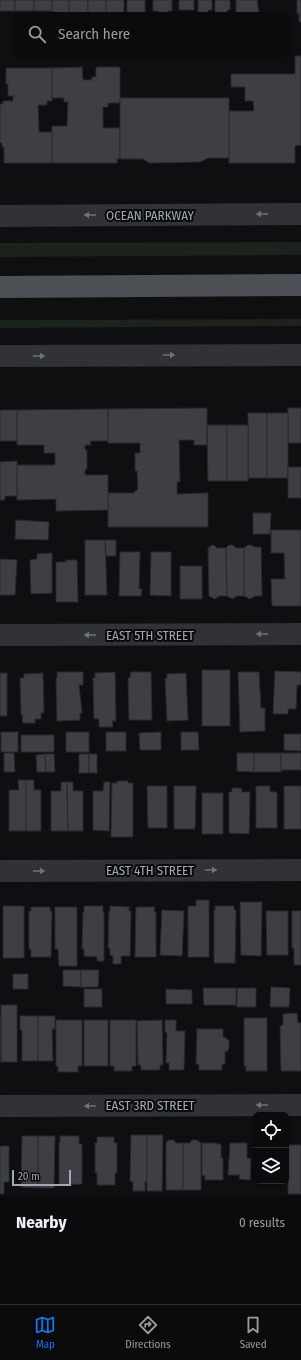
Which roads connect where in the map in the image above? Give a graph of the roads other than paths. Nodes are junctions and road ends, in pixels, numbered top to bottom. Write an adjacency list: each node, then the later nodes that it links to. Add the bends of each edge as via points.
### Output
1 (301, 214): 2 (street, OCEAN PARKWAY, one-way to 2)
2 (0, 216)
3 (301, 285): 4 (main road)
4 (0, 287)
5 (301, 355): 6 (street, one-way to 5)
6 (0, 356)
7 (301, 634): 8 (street, EAST 5TH STREET, one-way to 8)
8 (0, 635)
9 (301, 870): 10 (street, EAST 4TH STREET, one-way to 9)
10 (0, 871)
11 (301, 1105): 12 (street, EAST 3RD STREET, one-way to 12)
12 (0, 1106)

